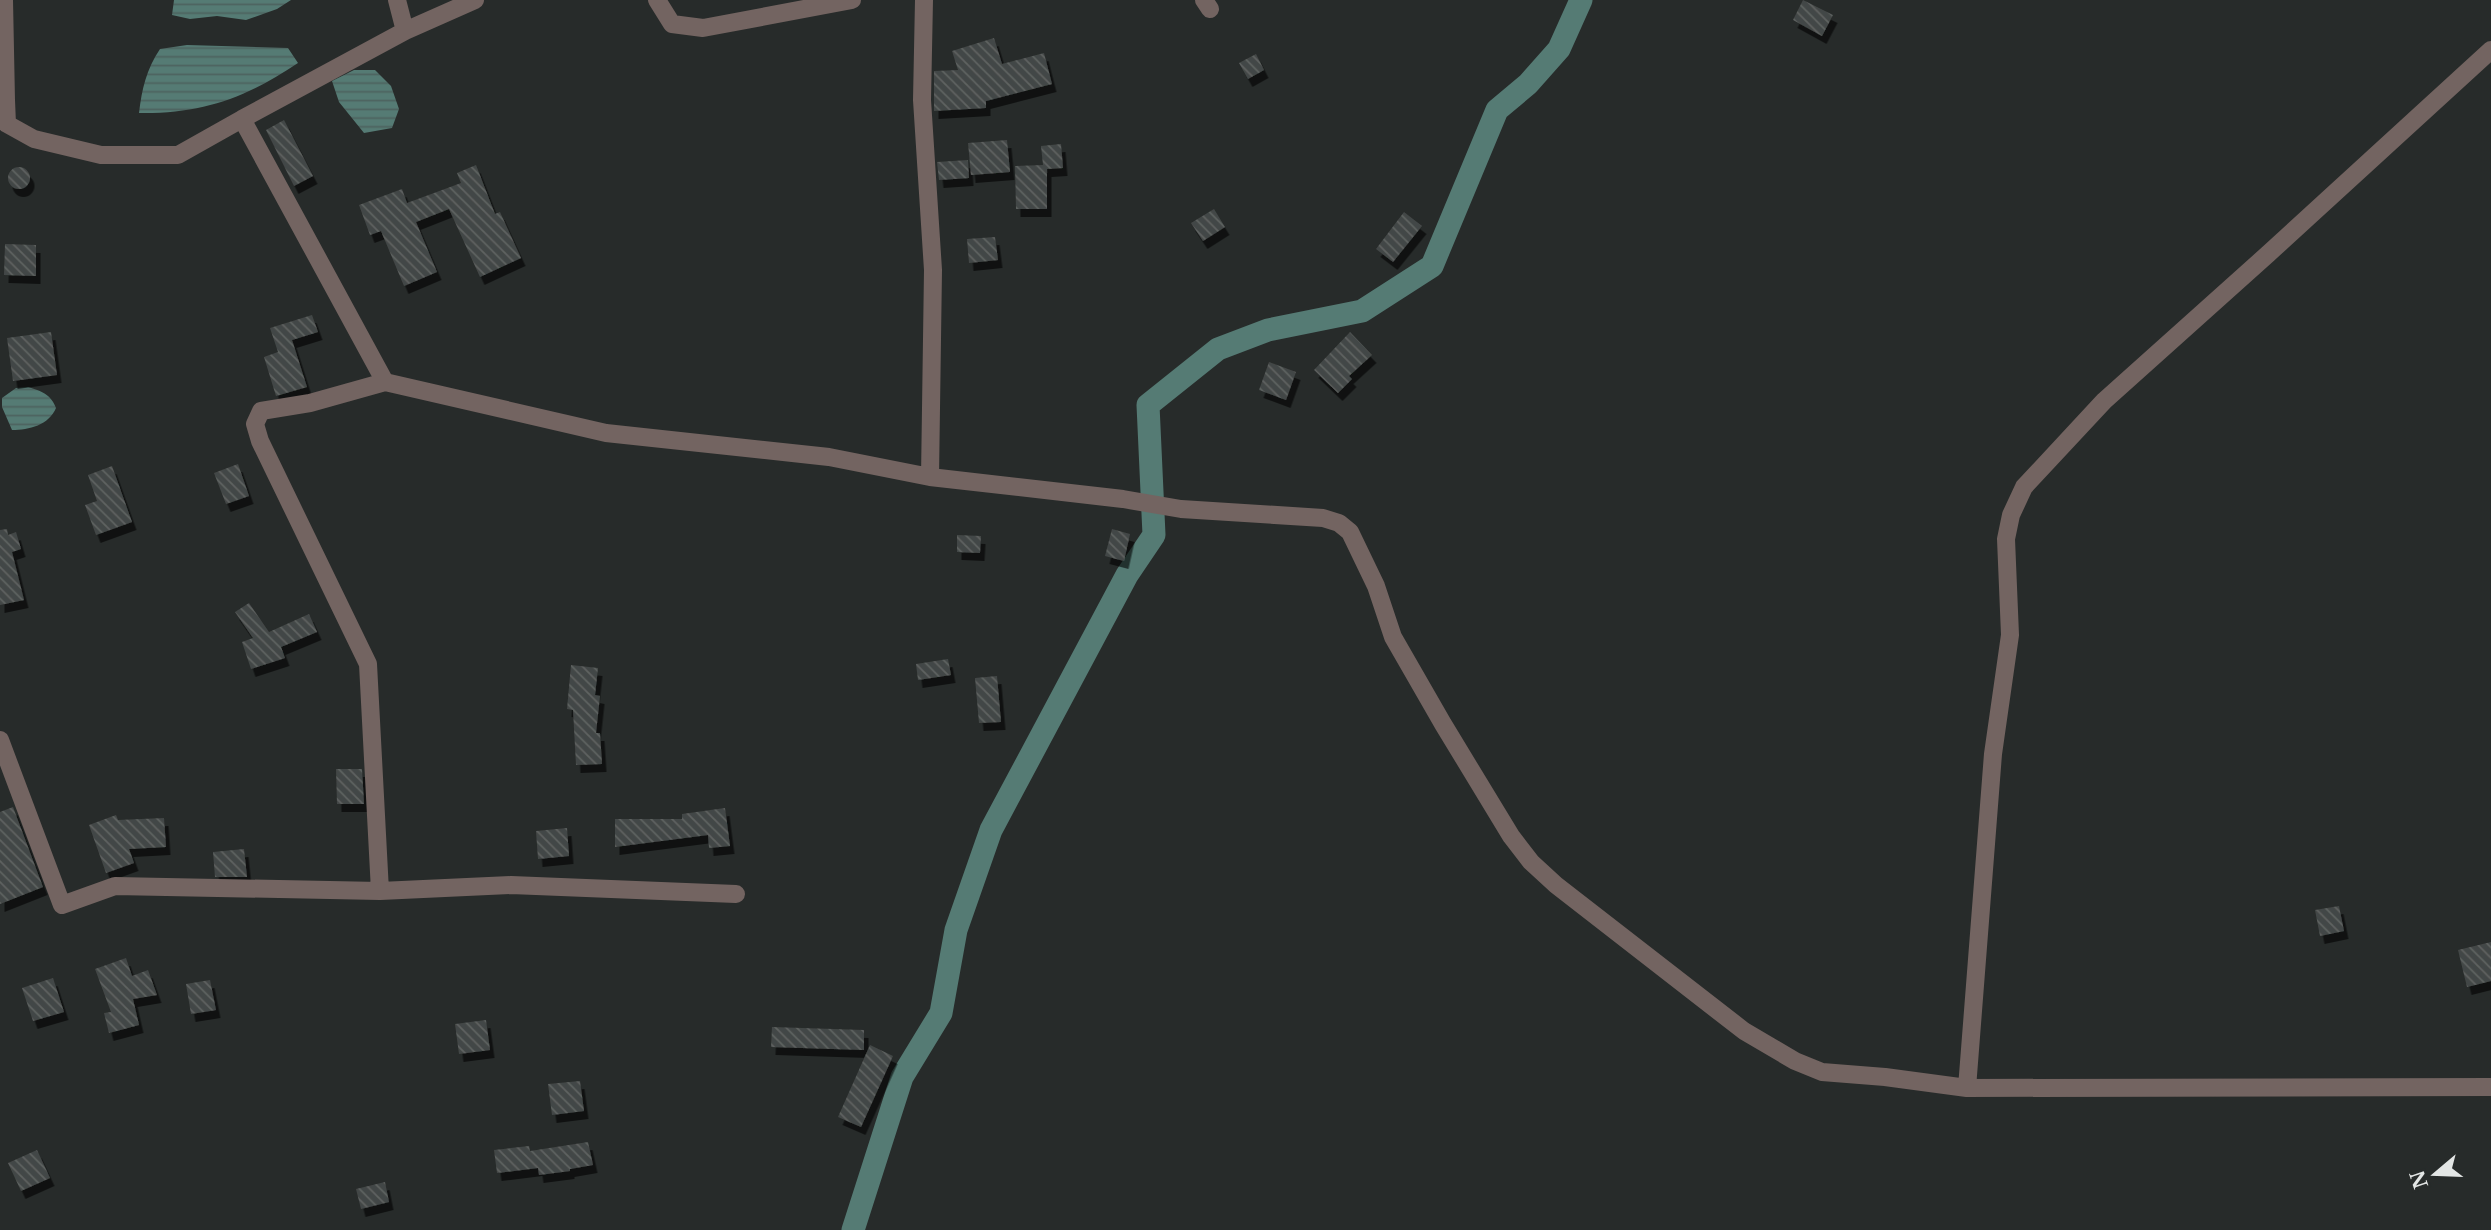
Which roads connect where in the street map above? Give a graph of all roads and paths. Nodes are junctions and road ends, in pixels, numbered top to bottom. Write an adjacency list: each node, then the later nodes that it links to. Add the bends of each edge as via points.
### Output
1 (4, 0): 9 (street)
2 (397, 0): 7 (street)
3 (475, 0): 7 (street)
4 (657, 0): 5 (street, via 672,24 703,28)
5 (852, 0)
6 (924, 0): 12 (street, via 922,100 933,270)
7 (405, 31): 10 (street)
8 (2491, 50): 16 (street, via 2104,401 2024,487 2006,539 2010,635 1993,754)
9 (3, 100): 10 (street, via 7,124 34,139 101,155 178,155)
10 (242, 119): 11 (street)
11 (385, 382): 12 (street, via 606,433 829,457); 14 (street, via 261,411 255,424 368,664)
12 (930, 477): 16 (street, via 1181,509 1323,518 1339,523 1350,532 1394,637 1511,836 1556,885 1744,1031 1795,1061 1822,1072)
13 (0, 740): 14 (street, via 62,905 115,886)
14 (380, 891): 15 (street, via 511,885)
15 (736, 894)
16 (1967, 1087): 17 (street)
17 (2491, 1087)

